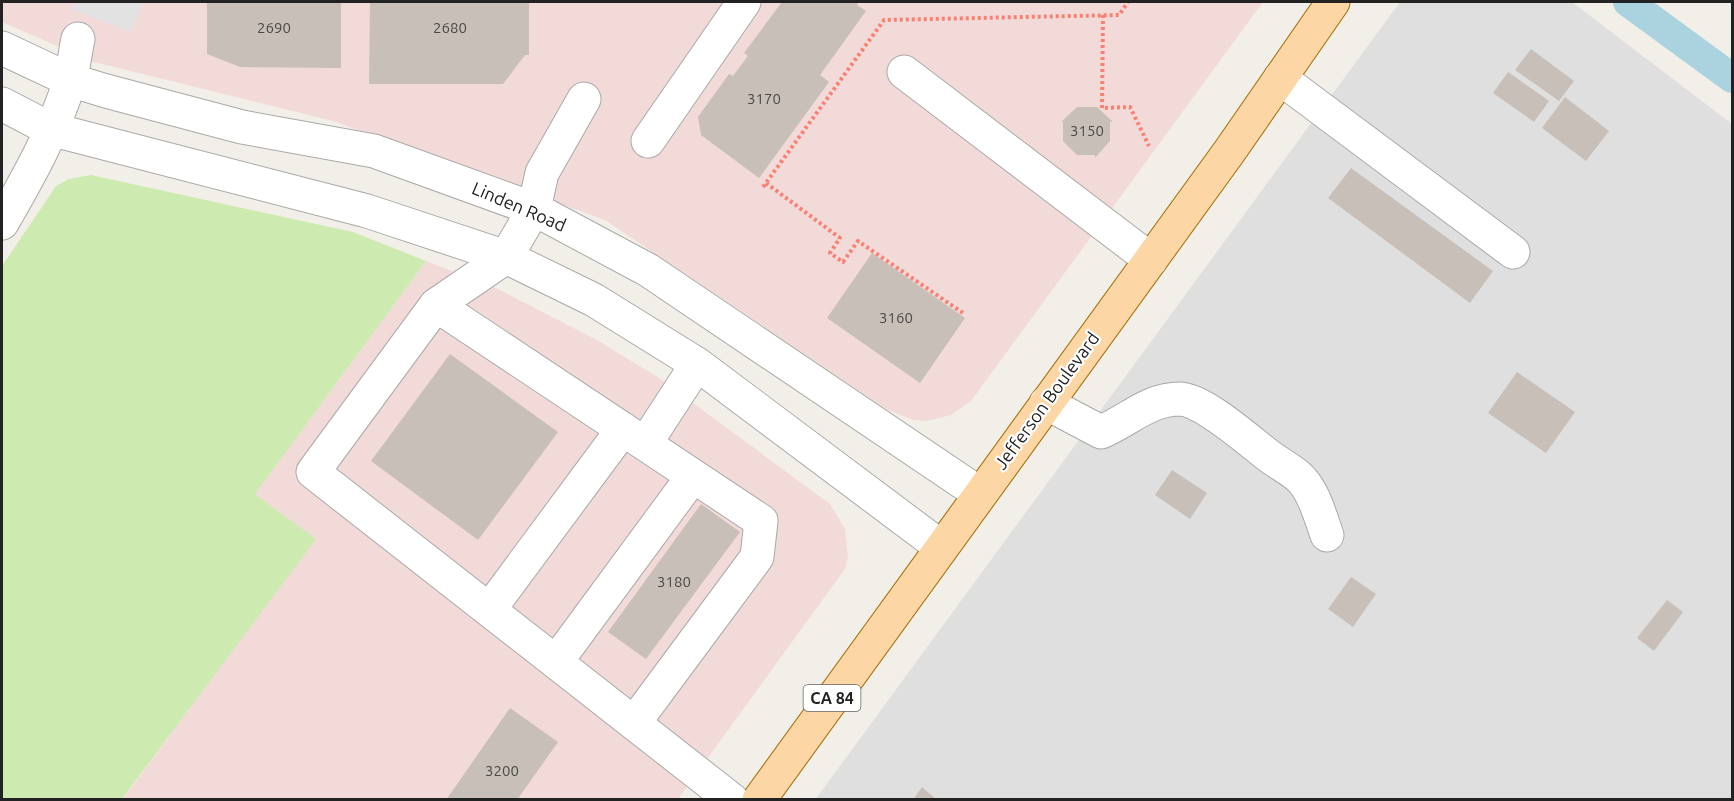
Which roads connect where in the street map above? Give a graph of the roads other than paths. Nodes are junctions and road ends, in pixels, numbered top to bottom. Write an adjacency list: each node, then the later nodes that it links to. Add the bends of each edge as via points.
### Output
1 (744, 2): 11 (street)
2 (1334, 2): 6 (main road, Jefferson Boulevard)
3 (78, 39): 7 (street)
4 (2, 48): 7 (street, Linden Road)
5 (904, 72): 16 (street)
6 (1280, 78): 14 (street); 16 (main road, Jefferson Boulevard)
7 (70, 80): 10 (street); 12 (street, Linden Road, via 242,127 374,151)
8 (584, 99): 12 (street, via 542,172)
9 (2, 104): 10 (street)
10 (50, 129): 13 (street, via 31,174); 15 (street, via 367,211)
11 (648, 141)
12 (534, 209): 15 (street); 22 (street, Linden Road, via 648,270)
13 (2, 223)
14 (1513, 252)
15 (506, 257): 17 (street); 18 (street, via 594,300)
16 (1151, 260): 19 (main road, Jefferson Boulevard)
17 (436, 305): 20 (street); 25 (street, via 313,472)
18 (697, 364): 20 (street); 24 (street)
19 (1046, 403): 22 (main road, Jefferson Boulevard); 23 (street, via 1101,432 1154,403 1182,399 1211,411 1300,477)
20 (634, 436): 21 (street); 25 (street)
21 (693, 476): 26 (street); 27 (street, via 761,521 757,557)
22 (980, 494): 24 (main road, Jefferson Boulevard)
23 (1327, 535)
24 (941, 547): 29 (main road, Jefferson Boulevard / CA 84)
25 (489, 610): 26 (street)
26 (556, 662): 27 (street)
27 (634, 723): 28 (street)
28 (732, 800)
29 (759, 800)

